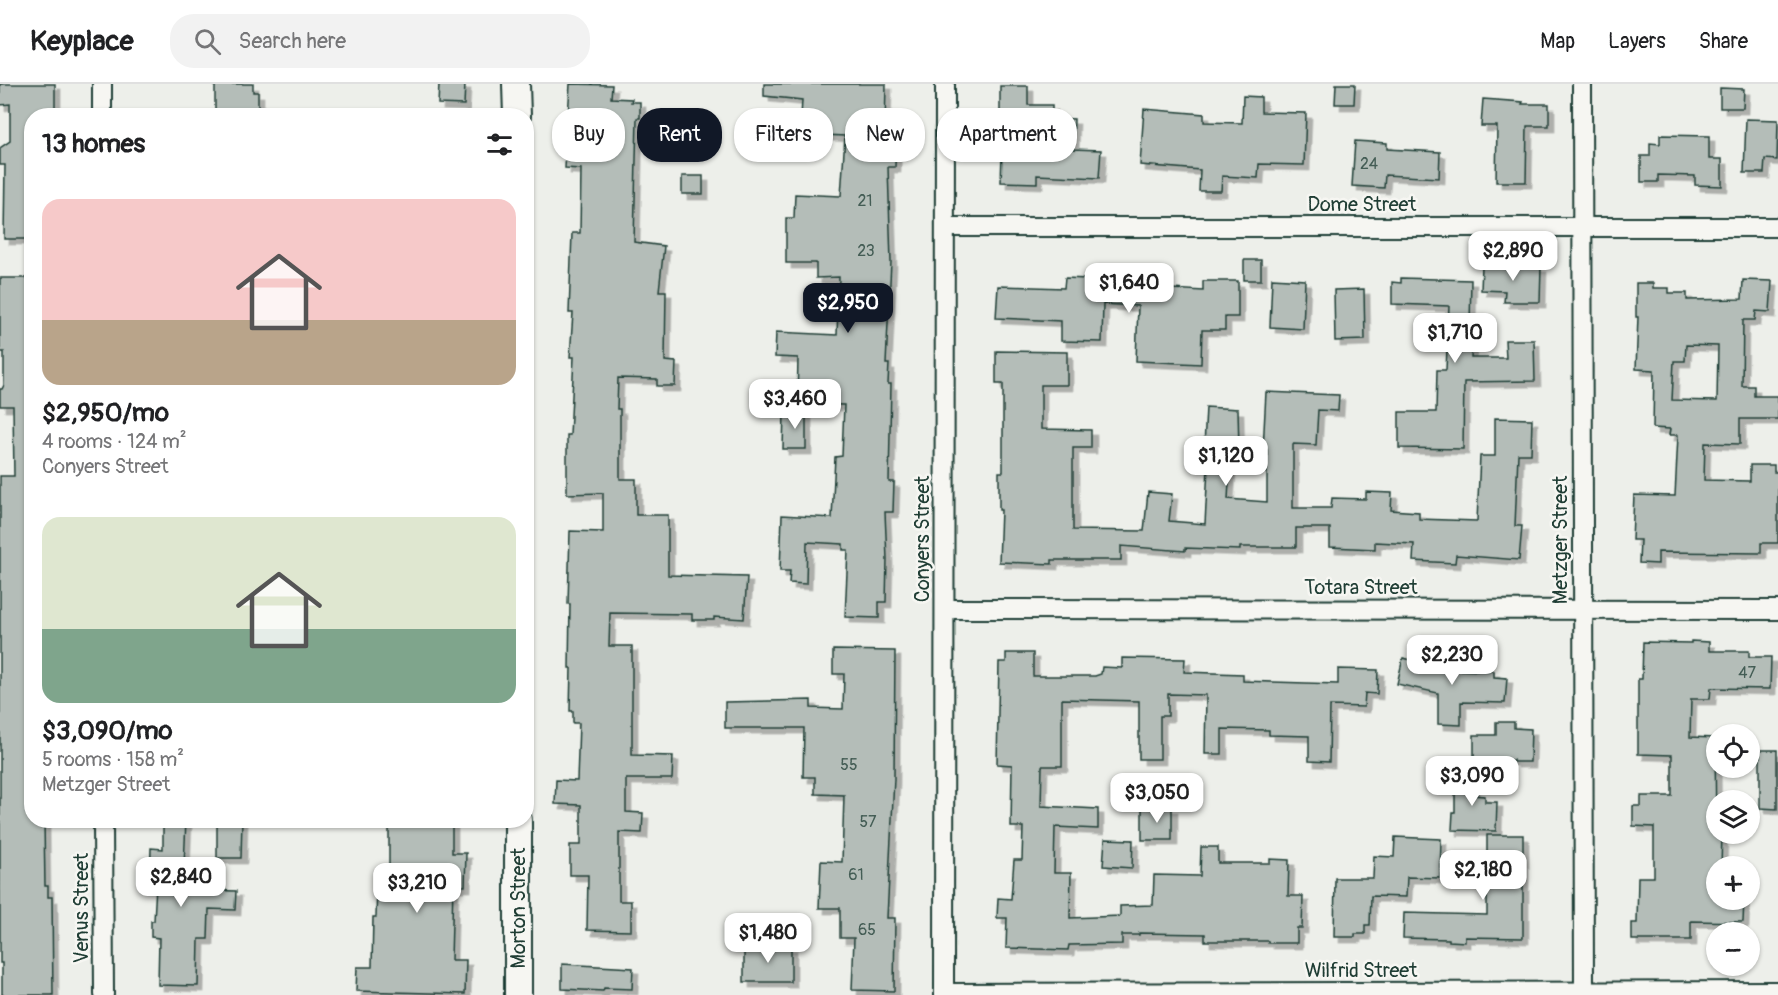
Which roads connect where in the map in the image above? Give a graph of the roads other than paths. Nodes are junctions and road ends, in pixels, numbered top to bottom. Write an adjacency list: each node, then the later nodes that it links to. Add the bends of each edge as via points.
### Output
1 (102, 84): 5 (street)
2 (516, 84): 6 (street)
3 (945, 84): 8 (street, Conyers Street)
4 (1582, 84): 7 (street, Metzger Street)
5 (102, 108)
6 (517, 108)
7 (1582, 226): 8 (street, Dome Street); 9 (street, Dome Street); 11 (street, Metzger Street)
8 (945, 227): 10 (street, Conyers Street)
9 (1778, 227)
10 (945, 609): 11 (street, Totara Street); 17 (street, Conyers Street)
11 (1583, 609): 12 (street, Totara Street); 16 (street, Metzger Street)
12 (1778, 610)
13 (103, 828): 18 (street, Venus Street)
14 (518, 828): 19 (street, Morton Street)
15 (1778, 992): 16 (street, Wilfrid Street)
16 (1584, 993): 17 (street, Wilfrid Street)
17 (944, 994)
18 (104, 995)
19 (518, 995)

